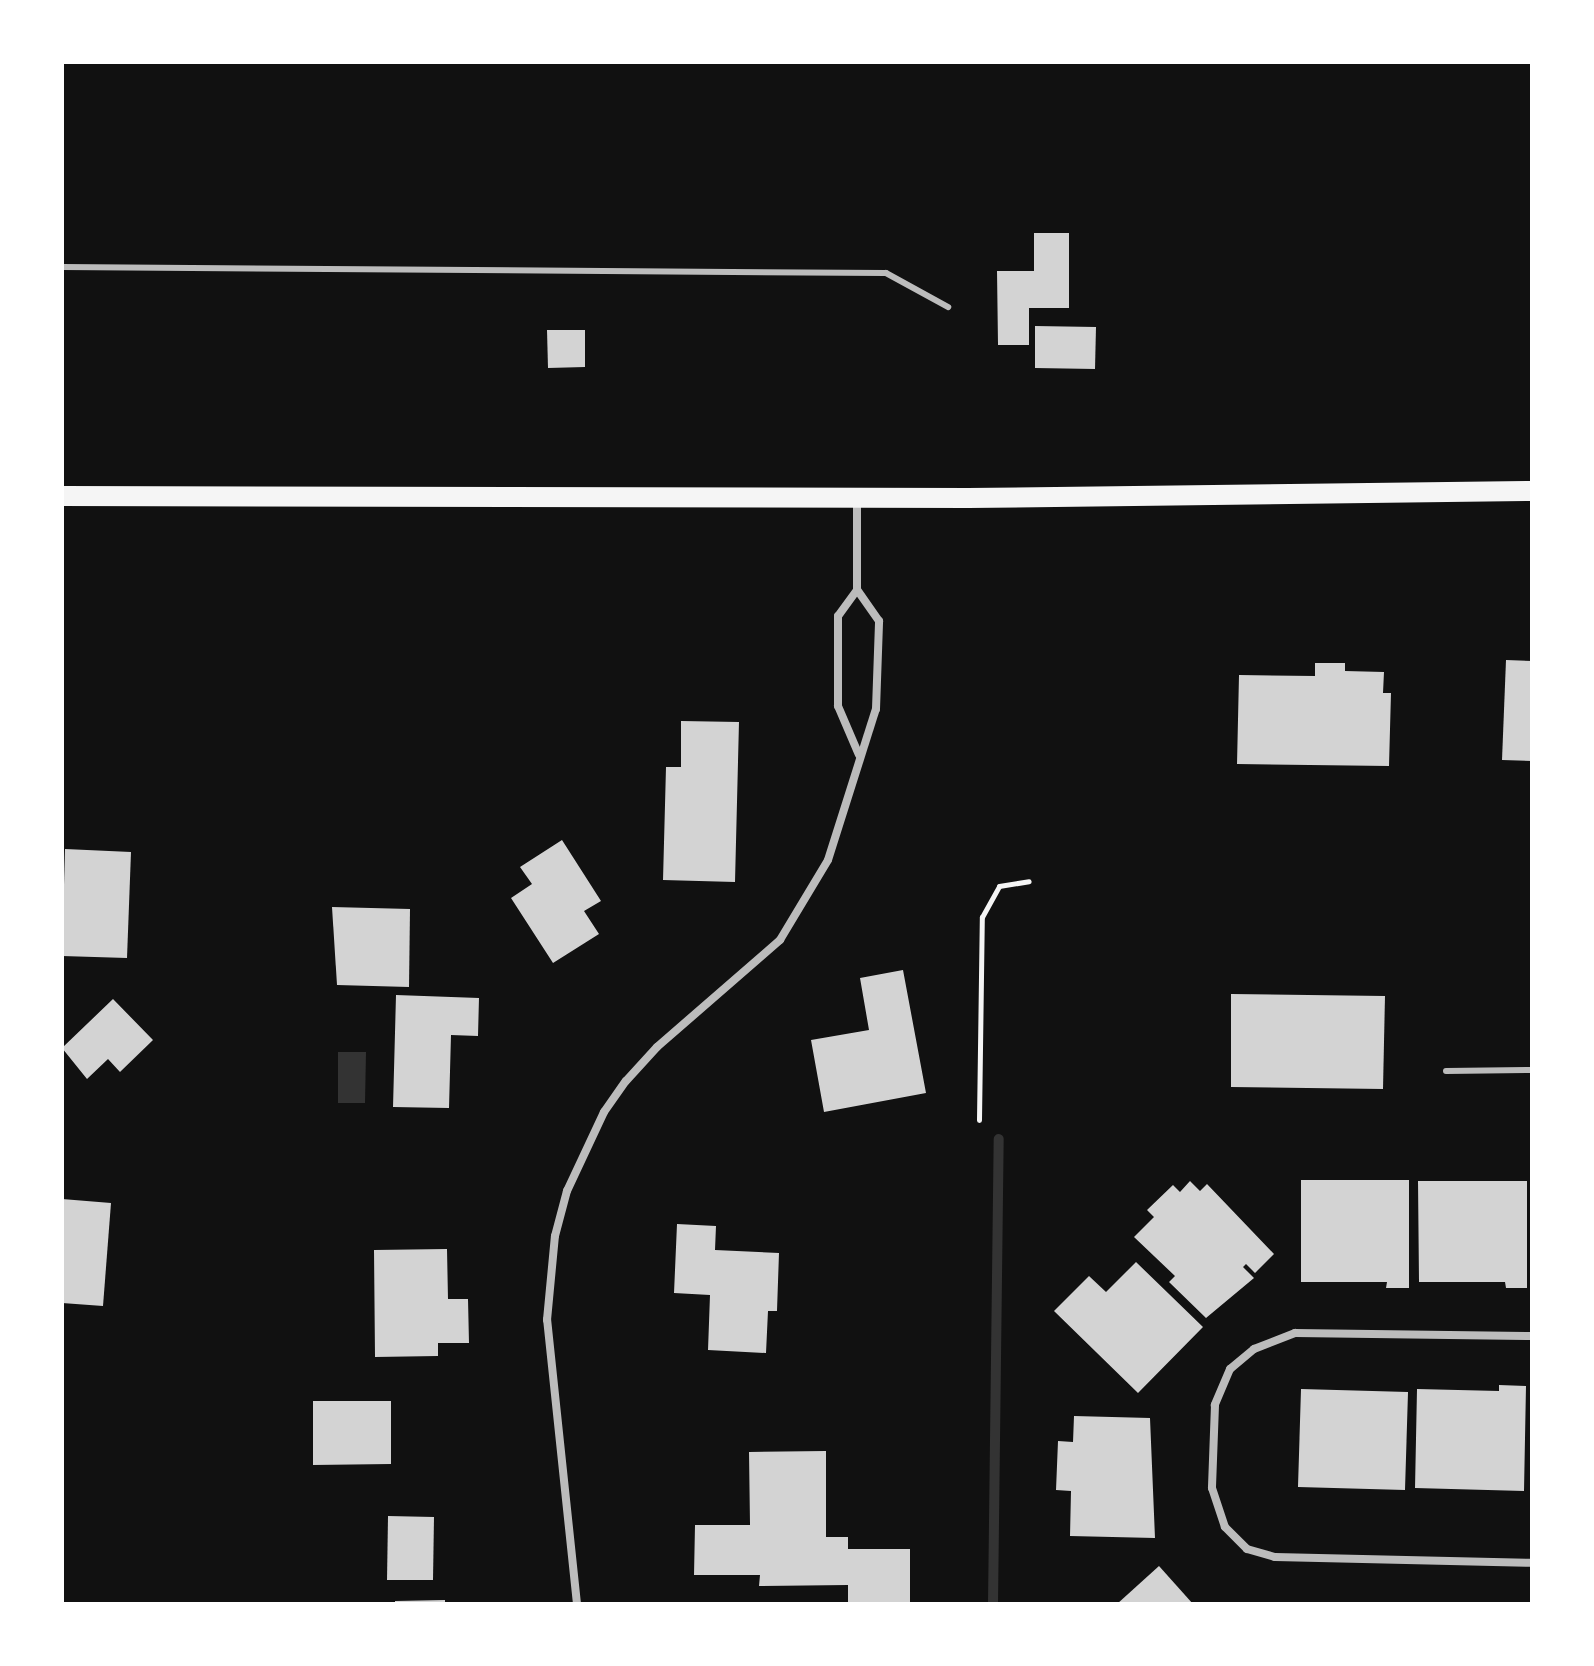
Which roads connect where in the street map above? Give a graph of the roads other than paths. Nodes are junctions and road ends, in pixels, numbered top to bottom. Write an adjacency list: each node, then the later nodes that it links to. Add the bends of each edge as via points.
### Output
1 (62, 267): 2 (lane, via 886,273)
2 (948, 307)
3 (1532, 491): 5 (main road)
4 (62, 496): 5 (main road)
5 (857, 498): 6 (street)
6 (857, 590): 7 (street, via 879,621 876,709); 7 (street, via 838,616 838,706)
7 (859, 755): 12 (street, via 828,860 805,905 750,969 657,1047 626,1081 604,1112 567,1191 548,1277 547,1320)
8 (1532, 1070): 9 (lane)
9 (1446, 1071)
10 (1532, 1336): 11 (street, via 1295,1333 1254,1349 1230,1369 1215,1405 1212,1488 1225,1527 1247,1549 1275,1557)
11 (1532, 1563)
12 (577, 1604)

